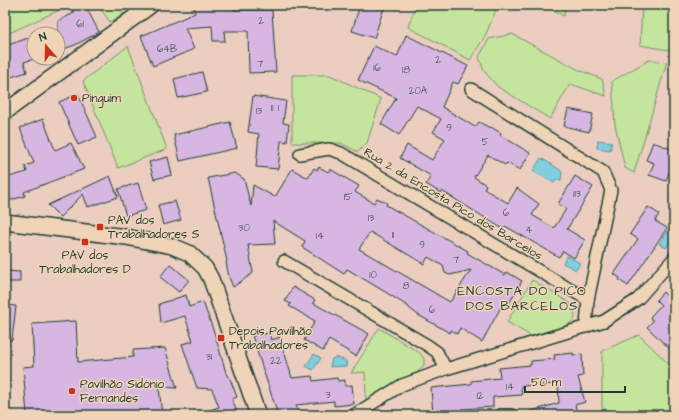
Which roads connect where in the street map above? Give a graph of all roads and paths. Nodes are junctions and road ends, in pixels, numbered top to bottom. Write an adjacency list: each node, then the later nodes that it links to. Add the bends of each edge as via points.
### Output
1 (151, 5): 3 (main road)
2 (471, 89): 8 (street, via 602,172 608,180 611,190)
3 (5, 112)
4 (300, 154): 8 (street, Rua 2 da Encosta Pico dos Barcelos, via 329,149 341,153)
5 (5, 222): 11 (main road, via 126,237 172,246 189,254 205,268 211,279)
6 (674, 258): 9 (street, via 638,300 604,321)
7 (284, 261): 10 (street, via 427,345 437,352)
8 (588, 300): 9 (street)
9 (586, 327): 10 (street)
10 (446, 369): 12 (street, via 402,385)
11 (258, 415)
12 (354, 415)
13 (500, 415): 14 (street)
14 (511, 415)

